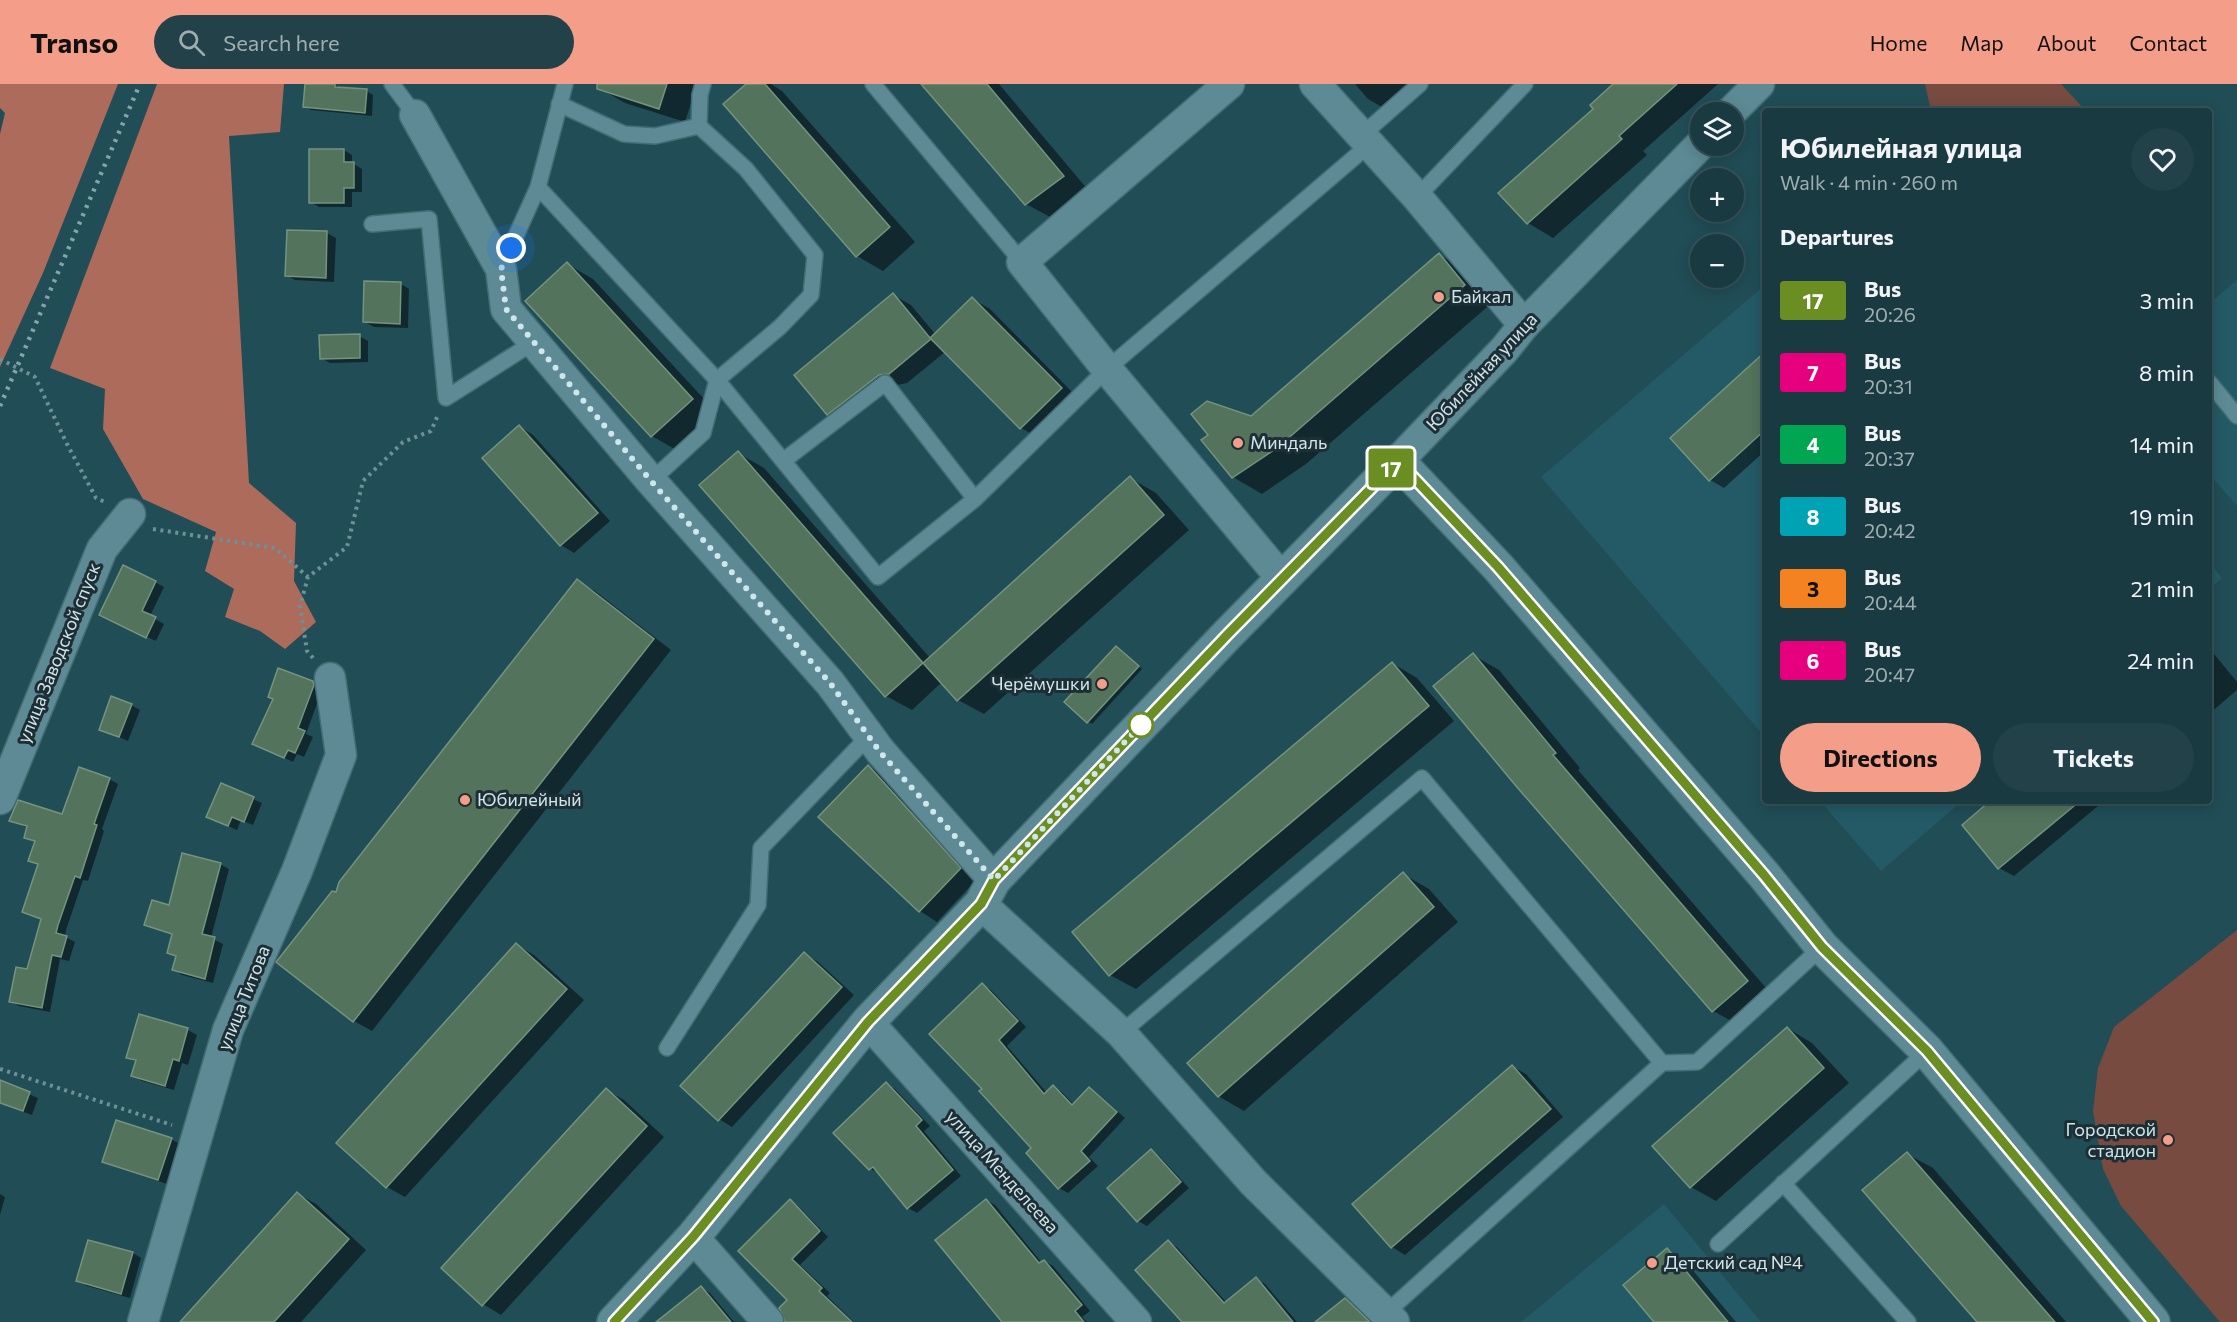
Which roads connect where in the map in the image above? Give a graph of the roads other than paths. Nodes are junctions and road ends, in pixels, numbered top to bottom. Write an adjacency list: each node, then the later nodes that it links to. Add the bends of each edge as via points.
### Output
1 (392, 84): 12 (lane)
2 (565, 84): 11 (lane)
3 (703, 84): 13 (lane)
4 (873, 84): 19 (lane)
5 (1229, 84): 19 (street)
6 (1315, 84): 14 (street)
7 (1420, 84): 14 (lane)
8 (1525, 84): 17 (lane)
9 (1759, 84): 10 (street)
10 (1741, 102)
11 (559, 104): 13 (lane, via 624,134 655,136); 16 (lane)
12 (415, 115): 20 (street)
13 (699, 126): 24 (lane, via 746,169 815,255 811,295)
14 (1366, 140): 17 (street); 23 (lane)
15 (1690, 155): 21 (street, Юбилейная улица)
16 (538, 187): 20 (lane); 24 (lane)
17 (1417, 197): 21 (street)
18 (372, 224): 22 (lane, via 429,219 446,398)
19 (1022, 262): 23 (street)
20 (501, 269): 22 (street, via 506,309)
21 (1524, 325): 28 (street, Юбилейная улица)
22 (534, 342): 29 (street)
23 (1107, 369): 30 (lane); 32 (street)
24 (717, 380): 27 (lane); 29 (lane, via 703,433)
25 (2212, 385): 26 (lane)
26 (2237, 416)
27 (783, 461): 30 (lane, via 878,577); 30 (lane, via 885,383)
28 (1398, 461): 32 (street, Юбилейная улица); 37 (street, via 1498,567)
29 (651, 481): 34 (street, via 830,683)
30 (975, 499)
31 (130, 514): 35 (street, улица Заводской спуск, via 102,549)
32 (1283, 580): 36 (street, Юбилейная улица, via 1220,642)
33 (330, 678): 47 (street, улица Титова, via 341,755 297,871 228,1030)
34 (869, 736): 36 (street); 40 (lane, via 761,848 758,905)
35 (0, 799)
36 (987, 892): 38 (street, Юбилейная улица); 39 (street)
37 (1822, 947): 41 (street); 42 (lane, via 1697,1062)
38 (868, 1022): 44 (street, Юбилейная улица); 50 (street, улица Менделеева)
39 (1121, 1033): 42 (lane, via 1422,778); 46 (street, via 1253,1182)
40 (667, 1047)
41 (1927, 1051): 43 (lane); 52 (street)
42 (1662, 1063): 46 (lane)
43 (1783, 1182): 45 (lane); 51 (lane)
44 (693, 1237): 48 (street, Юбилейная улица); 49 (street)
45 (1718, 1244)
46 (1390, 1318)
47 (143, 1322)
48 (614, 1322)
49 (768, 1322)
50 (1136, 1322)
51 (1908, 1322)
52 (2152, 1322)

